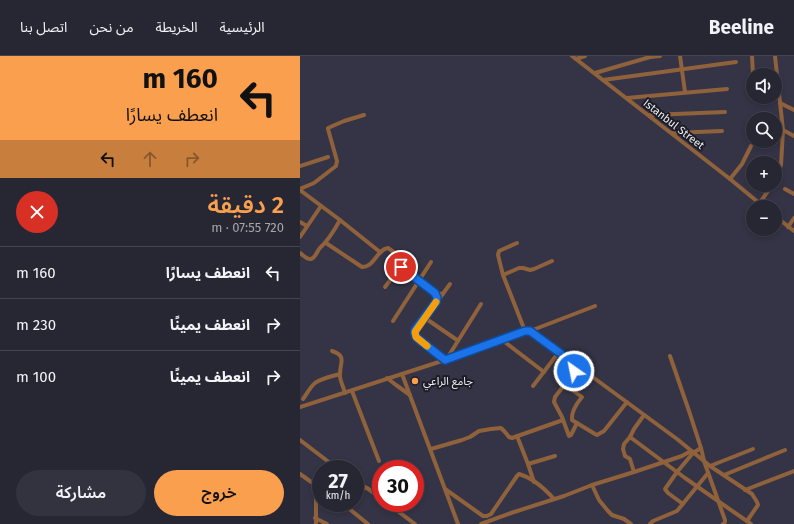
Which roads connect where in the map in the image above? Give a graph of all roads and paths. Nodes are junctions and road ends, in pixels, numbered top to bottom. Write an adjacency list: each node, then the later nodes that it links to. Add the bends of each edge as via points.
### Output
1 (584, 56): 6 (street)
2 (660, 56): 11 (street)
3 (680, 56): 10 (street)
4 (752, 56): 8 (street)
5 (775, 56): 9 (street)
6 (574, 58): 11 (street, Istanbul Street)
7 (736, 62): 10 (street)
8 (753, 68)
9 (776, 68)
10 (682, 69): 12 (street); 14 (street)
11 (595, 74): 12 (street, Istanbul Street)
12 (603, 80): 15 (street, Istanbul Street)
13 (727, 89): 14 (street)
14 (685, 92): 15 (street)
15 (626, 98): 21 (street, Istanbul Street)
16 (780, 104): 22 (street)
17 (782, 104): 18 (street)
18 (794, 110)
19 (725, 112): 21 (street)
20 (364, 115): 32 (street, via 328,128 337,161 336,166)
21 (649, 115): 24 (street, Istanbul Street)
22 (783, 130): 25 (street); 27 (street)
23 (722, 131): 24 (street)
24 (672, 133): 30 (street, Istanbul Street)
25 (794, 136)
26 (750, 148): 30 (street)
27 (782, 156)
28 (328, 157): 29 (street)
29 (300, 166)
30 (730, 179): 34 (street, Istanbul Street)
31 (785, 188): 33 (street)
32 (300, 190): 35 (street)
33 (794, 194)
34 (754, 200)
35 (321, 206): 37 (street); 40 (street)
36 (794, 218): 41 (street)
37 (340, 220): 44 (street); 46 (street)
38 (300, 222): 40 (street)
39 (782, 222): 41 (street)
40 (307, 226): 43 (street)
41 (788, 227): 42 (street)
42 (794, 231)
43 (300, 236)
44 (326, 243): 46 (street, via 362,267 369,265); 47 (street, via 312,259)
45 (517, 243): 51 (street, via 498,253)
46 (380, 252): 50 (street, via 388,248 402,258)
47 (300, 253)
48 (552, 261): 51 (street, via 534,269 520,268)
49 (431, 262): 52 (street)
50 (401, 267): 52 (street); 54 (street)
51 (504, 274): 62 (street)
52 (419, 280): 55 (street); 61 (street)
53 (450, 284): 56 (street)
54 (384, 287)
55 (435, 293): 56 (street); 57 (street)
56 (443, 294): 57 (street)
57 (436, 302): 60 (street)
58 (481, 304): 63 (street)
59 (595, 306): 62 (street)
60 (425, 318): 63 (street); 68 (street, via 415,330 416,337)
61 (392, 321)
62 (528, 331): 64 (street); 66 (street)
63 (458, 340): 68 (street)
64 (502, 340): 68 (street); 70 (street)
65 (332, 351): 71 (street, via 342,357)
66 (559, 352): 69 (street); 70 (street)
67 (670, 356): 88 (street)
68 (445, 360): 72 (street)
69 (575, 364): 74 (street, via 572,375); 80 (street)
70 (544, 372): 75 (street)
71 (340, 374): 77 (street); 79 (street, via 314,384)
72 (402, 374): 73 (street); 78 (street)
73 (387, 378): 76 (street); 78 (street)
74 (564, 384): 83 (street, via 554,402); 84 (street, via 582,397 572,415 572,420)
75 (533, 386)
76 (352, 390): 77 (street); 95 (street)
77 (345, 393): 81 (street)
78 (410, 395): 90 (street)
79 (303, 399)
80 (627, 402): 82 (street); 84 (street, via 602,433 594,434)
81 (300, 407)
82 (644, 415): 86 (street); 92 (street)
83 (563, 420): 84 (street, via 569,436); 85 (street)
84 (577, 423)
85 (517, 436): 90 (street, via 509,437 503,429 497,428 480,431); 98 (street)
86 (630, 437): 97 (street); 101 (street, via 623,449 625,456 630,459)
87 (300, 440): 94 (street)
88 (701, 448): 92 (street); 96 (street)
89 (753, 449): 99 (street)
90 (431, 450): 110 (street)
91 (785, 450): 105 (street)
92 (692, 452): 96 (street); 97 (street); 102 (street)
93 (555, 456): 98 (street)
94 (326, 460)
95 (379, 460)
96 (704, 461): 99 (street); 103 (street)
97 (664, 462): 101 (street); 102 (street)
98 (528, 464): 106 (street)
99 (710, 466): 105 (street)
100 (794, 471): 111 (street)
101 (634, 472): 108 (street)
102 (677, 472): 109 (street); 114 (street, via 666,489)
103 (708, 473): 109 (street); 113 (street)
104 (300, 474): 107 (street)
105 (724, 475): 111 (street)
106 (534, 482): 110 (street, via 518,475 491,514 486,516); 112 (street)
107 (312, 483)
108 (592, 485): 112 (street); 126 (street, via 599,500 610,513)
109 (697, 487): 113 (street); 114 (street)
110 (445, 488): 124 (street)
111 (745, 490): 119 (street, via 758,502)
112 (554, 499): 125 (street)
113 (719, 502): 119 (street); 128 (street, via 725,521)
114 (683, 504): 127 (street, via 677,511)
115 (316, 512): 118 (street)
116 (353, 512): 122 (street)
117 (399, 512): 123 (street)
118 (316, 518): 120 (street); 121 (street)
119 (747, 521): 129 (street)
120 (316, 524)
121 (327, 524)
122 (368, 524)
123 (415, 524)
124 (458, 524)
125 (483, 524)
126 (631, 524)
127 (650, 524)
128 (723, 524)
129 (751, 524)

